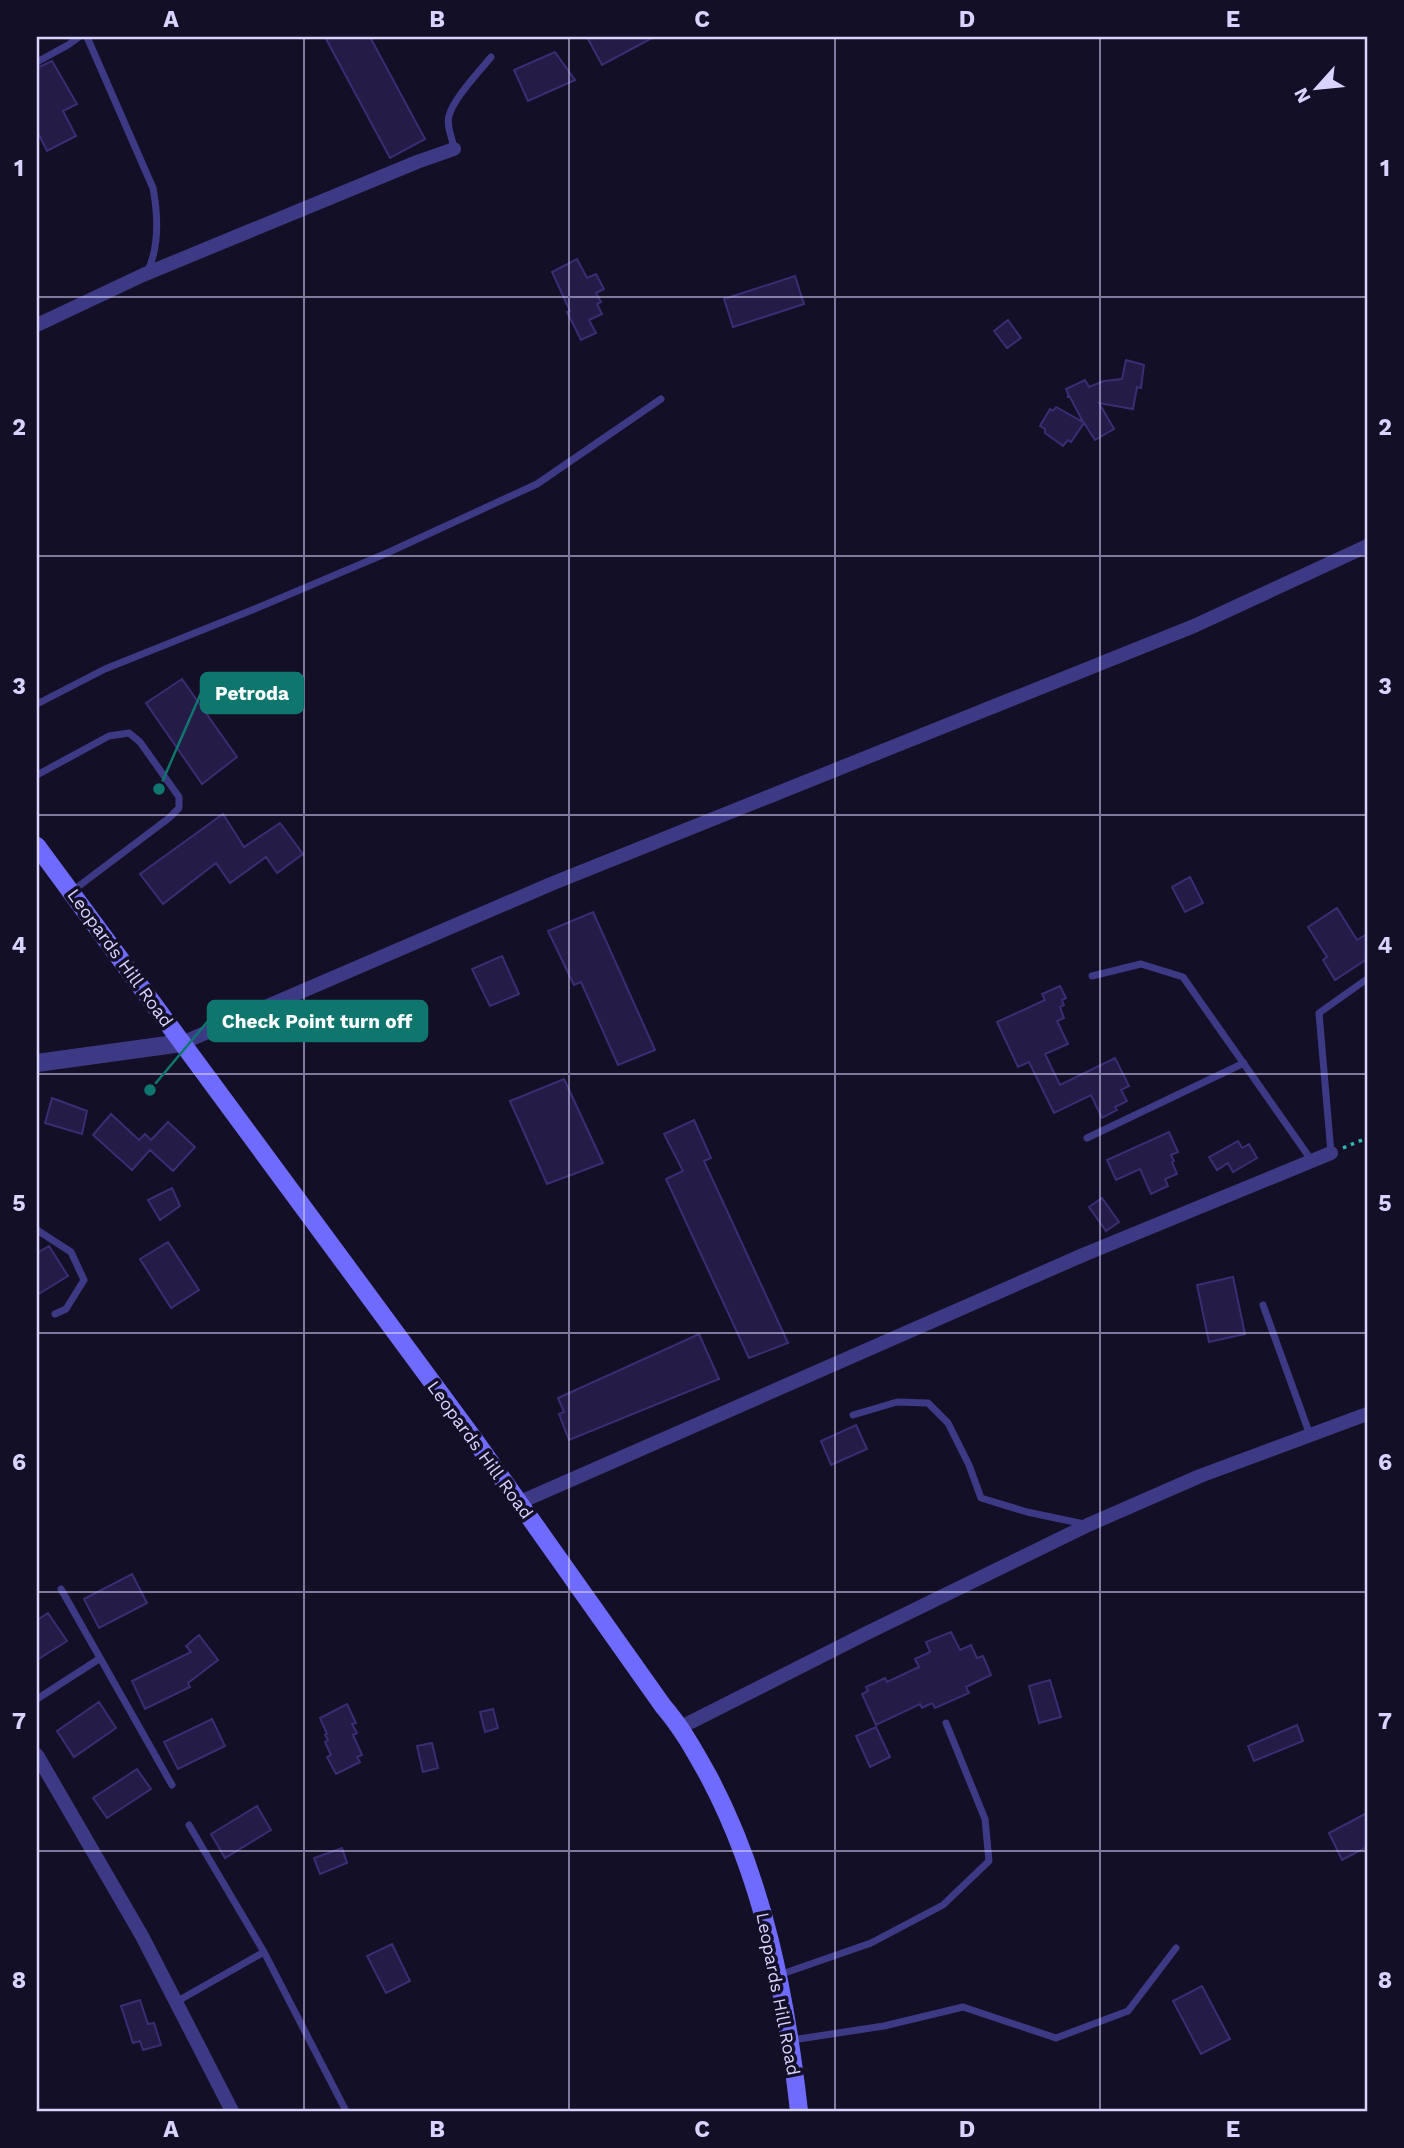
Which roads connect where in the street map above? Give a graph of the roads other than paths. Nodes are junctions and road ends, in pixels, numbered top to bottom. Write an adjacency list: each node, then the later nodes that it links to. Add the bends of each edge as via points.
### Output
1 (79, 37): 4 (lane)
2 (87, 37): 6 (lane, via 153,188 156,230 148,272)
3 (491, 57): 5 (lane, via 449,116)
4 (37, 62)
5 (454, 149): 6 (street)
6 (143, 275): 7 (street)
7 (37, 325)
8 (661, 398): 10 (lane, via 537,484 328,578 105,669)
9 (1367, 546): 16 (street, via 1194,626 551,884)
10 (37, 704)
11 (37, 775): 13 (lane, via 110,736 129,733 179,797 178,808 169,818)
12 (37, 846): 13 (main road, Leopards Hill Road)
13 (70, 892): 16 (main road, Leopards Hill Road)
14 (1092, 976): 18 (lane, via 1141,964 1183,977)
15 (1367, 979): 20 (lane, via 1319,1013)
16 (182, 1043): 17 (street); 28 (main road, Leopards Hill Road)
17 (37, 1063)
18 (1244, 1063): 19 (lane); 21 (lane)
19 (1087, 1138)
20 (1331, 1153): 21 (street)
21 (1312, 1161): 28 (street)
22 (37, 1230): 24 (lane, via 71,1252 83,1280 66,1308)
23 (1263, 1305): 27 (lane)
24 (55, 1314)
25 (853, 1415): 29 (lane, via 897,1402 928,1403 948,1423 981,1498)
26 (1367, 1415): 27 (street)
27 (1310, 1436): 29 (street, via 1200,1476)
28 (518, 1503): 34 (main road, Leopards Hill Road)
29 (1088, 1525): 34 (street)
30 (61, 1589): 31 (lane)
31 (99, 1659): 32 (lane); 36 (lane)
32 (37, 1699)
33 (946, 1723): 40 (lane, via 985,1819 989,1860 943,1905 871,1943)
34 (681, 1727): 40 (main road, Leopards Hill Road, via 726,1809 758,1895)
35 (37, 1755): 41 (street)
36 (172, 1785)
37 (189, 1825): 39 (lane)
38 (1175, 1948): 42 (lane, via 1128,2011 1056,2038 963,2007 884,2026)
39 (264, 1952): 41 (lane); 44 (lane)
40 (778, 1975): 42 (main road, Leopards Hill Road)
41 (176, 2002): 43 (street)
42 (791, 2040): 45 (main road, Leopards Hill Road)
43 (232, 2111)
44 (346, 2111)
45 (799, 2111)

